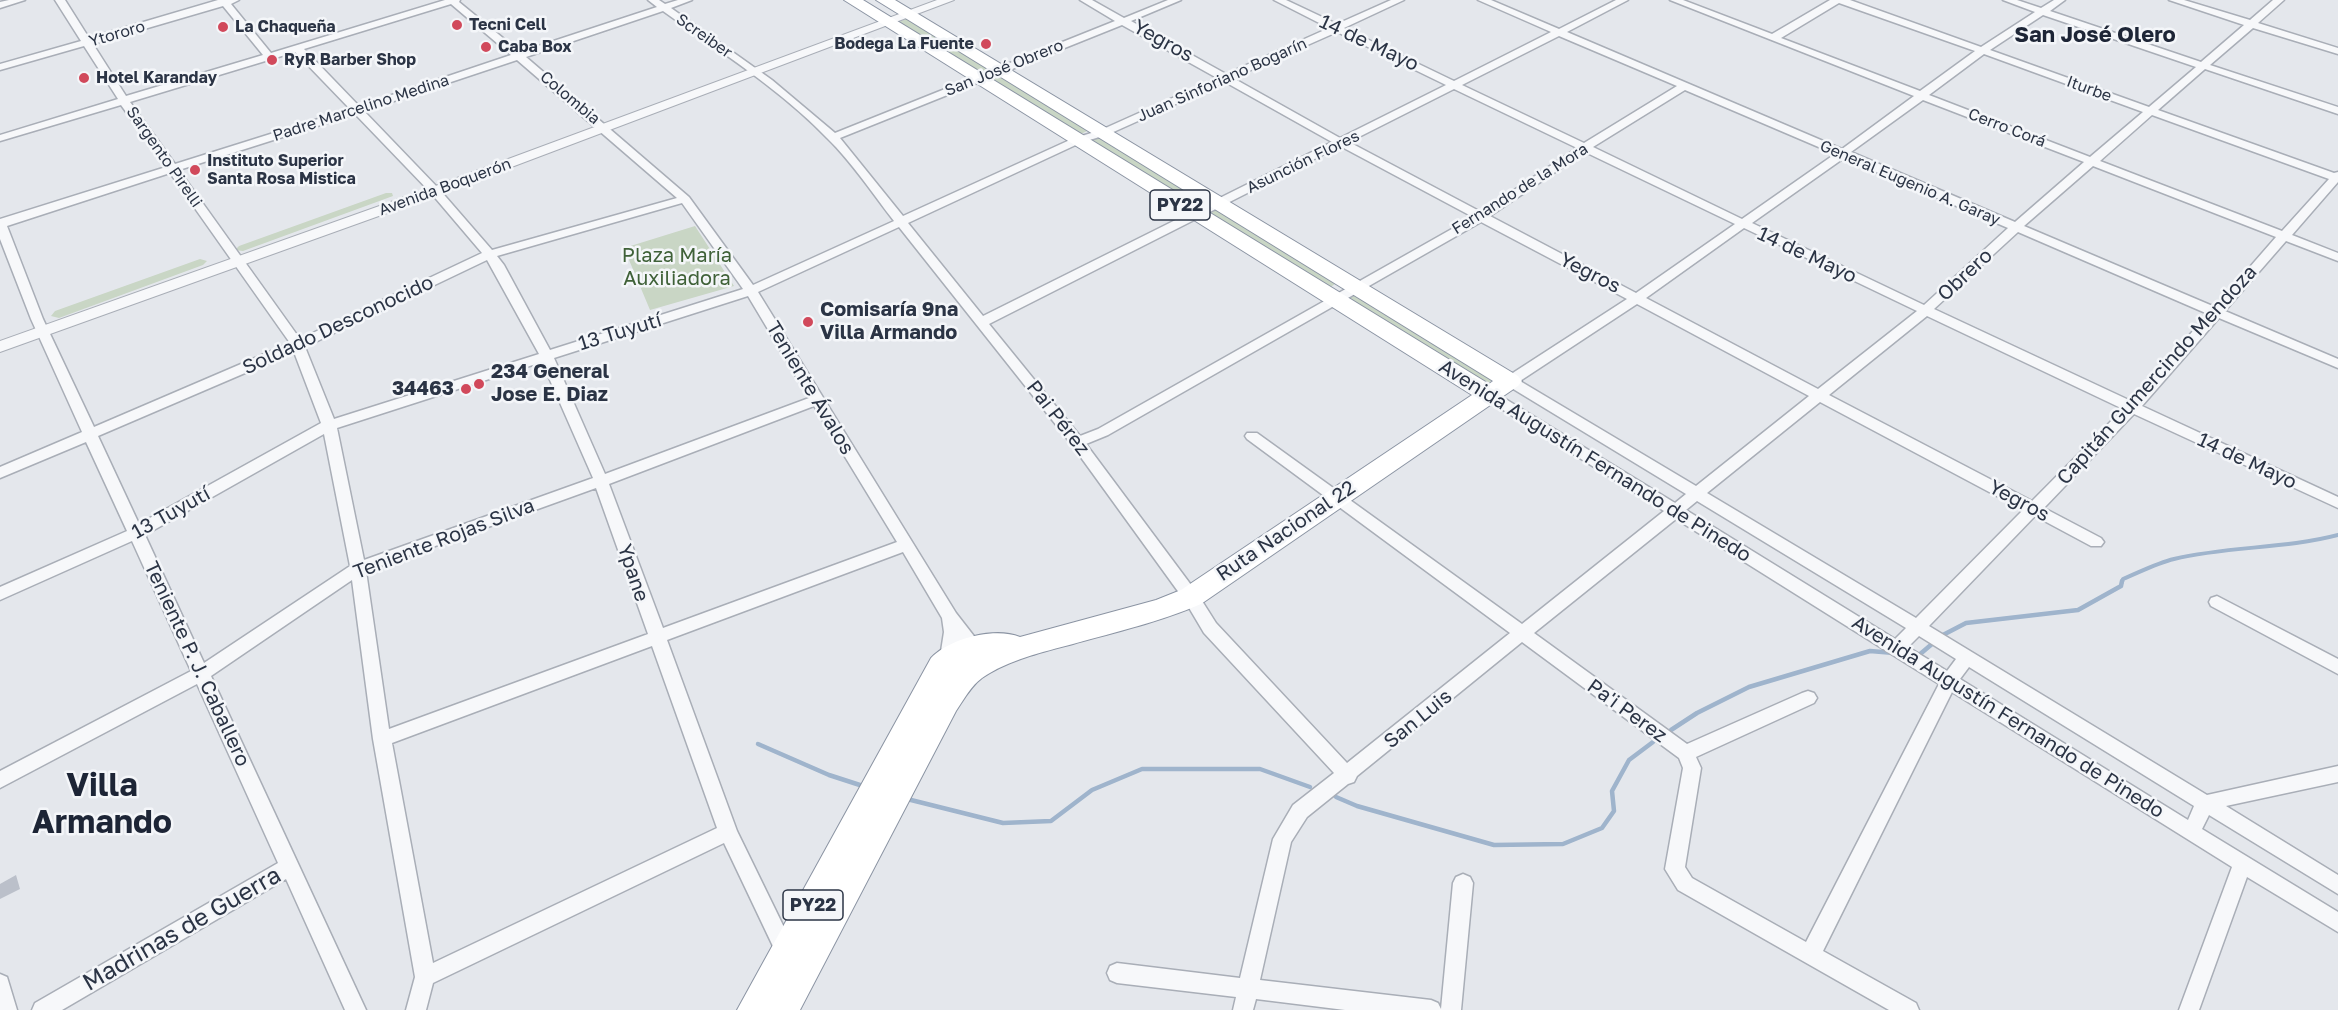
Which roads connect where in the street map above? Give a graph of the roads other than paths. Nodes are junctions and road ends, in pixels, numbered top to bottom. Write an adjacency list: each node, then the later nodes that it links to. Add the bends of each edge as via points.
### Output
1 (20, 0): 21 (street)
2 (60, 0): 30 (street, Sargento Pirelli)
3 (452, 0): 31 (street); 35 (street, Colombia)
4 (653, 0): 22 (street, Screiber)
5 (687, 0): 22 (street, Padre Marcelino Medina)
6 (852, 0): 23 (highway, Avenida Augustín Fernando de Pinedo / PY22)
7 (948, 0): 23 (street, Avenida Boquerón)
8 (1085, 0): 25 (street, Yegros)
9 (1176, 0): 25 (street, San José Obrero)
10 (1279, 0): 27 (street, 14 de Mayo)
11 (1399, 0): 27 (street, Juan Sinforiano Bogarín)
12 (1483, 0): 28 (street, General Eugenio A. Garay)
13 (1623, 0): 28 (street, Asunción Flores)
14 (1675, 0): 29 (street, Cerro Corá)
15 (1839, 0): 29 (street); 32 (street, Iturbe)
16 (2008, 0): 24 (street)
17 (2060, 0): 24 (street)
18 (2174, 0): 26 (street)
19 (2279, 0): 26 (street, Obrero)
20 (227, 1): 30 (street, Ytororo); 34 (street)
21 (0, 5)
22 (664, 8): 35 (street, Padre Marcelino Medina); 39 (street, Screiber)
23 (893, 9): 38 (highway, Avenida Augustín Fernando de Pinedo / PY22); 39 (street, Avenida Boquerón); 41 (highway, Avenida Augustín Fernando de Pinedo / PY22)
24 (2044, 12): 32 (street); 36 (street)
25 (1125, 21): 38 (street, San José Obrero); 40 (street, Yegros)
26 (2250, 24): 33 (street); 36 (street, Obrero)
27 (1337, 28): 40 (street, Juan Sinforiano Bogarín); 42 (street, 14 de Mayo)
28 (1559, 32): 42 (street, Asunción Flores); 43 (street, General Eugenio A. Garay)
29 (1773, 38): 44 (street, Cerro Corá)
30 (86, 42): 37 (street, Ytororo); 45 (street, Sargento Pirelli)
31 (297, 48): 34 (street); 46 (street, Ypane)
32 (1982, 51): 44 (street); 47 (street, Iturbe)
33 (2338, 51)
34 (269, 56): 45 (street)
35 (520, 56): 46 (street, Padre Marcelino Medina); 49 (street, Colombia)
36 (2202, 66): 47 (street, Obrero); 48 (street)
37 (0, 67)
38 (999, 70): 41 (street, San José Obrero); 50 (highway, Avenida Augustín Fernando de Pinedo / PY22)
39 (755, 73): 49 (street, Avenida Boquerón); 51 (street, Pai Pérez)
40 (1227, 77): 50 (street, Juan Sinforiano Bogarín); 54 (street, Yegros)
41 (977, 79): 51 (street, San José Obrero); 53 (highway, Avenida Augustín Fernando de Pinedo / PY22)
42 (1456, 84): 54 (street, Asunción Flores); 55 (street, 14 de Mayo)
43 (1683, 87): 55 (street, Fernando de la Mora); 56 (street, General Eugenio A. Garay)
44 (1920, 94): 56 (street); 57 (street, Cerro Corá)
45 (124, 101): 52 (street); 58 (street, Sargento Pirelli)
46 (357, 110): 58 (street, Padre Marcelino Medina); 60 (street, Ypane)
47 (2150, 110): 57 (street, Obrero); 59 (street, Iturbe)
48 (2338, 111)
49 (605, 128): 60 (street, Avenida Boquerón); 61 (street, Teniente Ávalos)
50 (1105, 132): 53 (street, Juan Sinforiano Bogarín); 62 (highway, Avenida Augustín Fernando de Pinedo / PY22)
51 (833, 136): 65 (street, Pai Pérez)
52 (0, 138)
53 (1076, 141): 63 (highway, Avenida Augustín Fernando de Pinedo / PY22); 65 (street, 13 Tuyutí)
54 (1342, 143): 62 (street, Asunción Flores); 64 (street, Yegros)
55 (1586, 147): 64 (street, Fernando de la Mora); 67 (street, 14 de Mayo)
56 (1843, 153): 67 (street); 68 (street, General Eugenio A. Garay)
57 (2093, 161): 68 (street, Obrero); 69 (street, Cerro Corá)
58 (172, 168): 66 (street, Padre Marcelino Medina); 71 (street, Sargento Pirelli)
59 (2337, 177): 69 (street, Capitán Gumercindo Mendoza)
60 (430, 187): 70 (street, Ypane); 71 (street, Avenida Boquerón)
61 (685, 199): 70 (street, Soldado Desconocido); 74 (street, Teniente Ávalos)
62 (1218, 203): 63 (street, Asunción Flores); 73 (highway, Avenida Augustín Fernando de Pinedo / PY22)
63 (1196, 215): 76 (highway, Avenida Augustín Fernando de Pinedo / PY22); 79 (street, Asunción Flores)
64 (1481, 217): 73 (street, Fernando de la Mora); 75 (street, Yegros)
65 (902, 222): 74 (street, 13 Tuyutí); 79 (street, Pai Pérez)
66 (0, 224): 80 (street, Teniente P. J. Caballero)
67 (1742, 225): 75 (street); 77 (street, 14 de Mayo)
68 (2015, 228): 77 (street, Obrero); 78 (street, General Eugenio A. Garay)
69 (2284, 236): 72 (street, Cerro Corá); 78 (street, Capitán Gumercindo Mendoza)
70 (490, 254): 82 (street, Soldado Desconocido); 84 (street, Ypane)
71 (234, 257): 80 (street, Avenida Boquerón); 82 (street, Sargento Pirelli)
72 (2338, 257)
73 (1355, 287): 76 (street, Fernando de la Mora); 86 (highway, Avenida Augustín Fernando de Pinedo / PY22)
74 (751, 291): 84 (street, 13 Tuyutí); 88 (street, Teniente Ávalos)
75 (1638, 298): 86 (street); 87 (street, Yegros)
76 (1333, 300): 86 (highway, Avenida Augustín Fernando de Pinedo / PY22); 93 (street, Fernando de la Mora, via 1102,432)
77 (1925, 311): 87 (street, Obrero); 89 (street, 14 de Mayo)
78 (2214, 312): 85 (street, General Eugenio A. Garay); 89 (street, Capitán Gumercindo Mendoza)
79 (982, 322): 93 (street, Pai Pérez)
80 (40, 325): 81 (street, Avenida Boquerón); 83 (street, Avenida Boquerón); 91 (street, Teniente P. J. Caballero)
81 (0, 332)
82 (298, 345): 90 (street, Sargento Pirelli); 91 (street, Soldado Desconocido)
83 (0, 347)
84 (546, 355): 90 (street, 13 Tuyutí); 95 (street, Ypane)
85 (2338, 364)
86 (1500, 388): 96 (street, Avenida Augustín Fernando de Pinedo); 97 (highway, Ruta Nacional 22); 100 (street, Avenida Augustín Fernando de Pinedo)
87 (1821, 396): 96 (street, Obrero); 99 (street, Yegros)
88 (818, 400): 95 (street, Teniente Rojas Silva); 103 (street, Teniente Ávalos)
89 (2132, 408): 98 (street, 14 de Mayo); 99 (street, Capitán Gumercindo Mendoza)
90 (329, 425): 101 (street, 13 Tuyutí); 104 (street, Sargento Pirelli)
91 (90, 435): 94 (street, Soldado Desconocido); 101 (street, Teniente P. J. Caballero)
92 (1252, 435): 97 (street, Pa'i Perez)
93 (1077, 442): 106 (street, Pai Pérez)
94 (0, 473)
95 (601, 481): 104 (street, Teniente Rojas Silva); 111 (street, Ypane)
96 (1696, 493): 100 (street, San Luis); 109 (street, Avenida Augustín Fernando de Pinedo)
97 (1334, 498): 106 (highway, Ruta Nacional 22); 110 (street, Pa'i Perez)
98 (2338, 503)
99 (2034, 508): 102 (street, Yegros); 109 (street, Capitán Gumercindo Mendoza)
100 (1676, 509): 110 (street, San Luis); 112 (street, Avenida Augustín Fernando de Pinedo)
101 (136, 533): 105 (street, 13 Tuyutí); 116 (street, Teniente P. J. Caballero)
102 (2096, 542)
103 (906, 545): 108 (street, Teniente Ávalos); 111 (street)
104 (358, 568): 116 (street, Teniente Rojas Silva); 119 (street, Sargento Pirelli)
105 (0, 594)
106 (1191, 597): 113 (highway, Ruta Nacional 22, via 1152,612 1008,652); 122 (street, Pai Pérez, via 1210,628)
107 (2217, 602): 115 (street)
108 (950, 617): 113 (street, Teniente Ávalos); 113 (street)
109 (1916, 626): 112 (street, Capitán Gumercindo Mendoza); 114 (street, Avenida Augustín Fernando de Pinedo)
110 (1522, 634): 120 (street, Pa'i Perez); 122 (street, San Luis)
111 (656, 637): 119 (street); 126 (street, Ypane)
112 (1897, 648): 117 (street, Avenida Augustín Fernando de Pinedo)
113 (964, 658): 133 (highway, PY22, via 920,702 885,793)
114 (1966, 658): 117 (street); 124 (street, Avenida Augustín Fernando de Pinedo)
115 (2338, 667)
116 (201, 674): 123 (street, Teniente Rojas Silva); 128 (street, Teniente P. J. Caballero)
117 (1949, 681): 125 (street, Avenida Augustín Fernando de Pinedo); 132 (street)
118 (1808, 698): 120 (street)
119 (382, 739): 135 (street, Sargento Pirelli)
120 (1686, 753): 132 (street, Pa'i Perez, via 1692,768 1675,869 1685,884)
121 (2338, 774): 124 (street)
122 (1348, 776): 137 (street, San Luis, via 1300,811 1282,839)
123 (0, 780)
124 (2205, 803): 125 (street); 130 (street, Avenida Augustín Fernando de Pinedo)
125 (2192, 831): 127 (street, Avenida Augustín Fernando de Pinedo)
126 (728, 832): 133 (street, Ypane); 135 (street)
127 (2243, 863): 131 (street, Avenida Augustín Fernando de Pinedo); 148 (street)
128 (291, 866): 139 (street, Madrinas de Guerra); 140 (street, Teniente P. J. Caballero)
129 (1463, 883): 146 (street)
130 (2338, 885)
131 (2338, 922)
132 (1810, 955): 147 (street, Pa'i Perez)
133 (795, 963): 142 (highway, PY22); 143 (highway, PY22)
134 (1117, 973): 137 (street)
135 (425, 977): 141 (street)
136 (0, 984): 138 (street)
137 (1247, 990): 144 (street, San Luis); 145 (street)
138 (7, 1010)
139 (42, 1010)
140 (356, 1010)
141 (416, 1010)
142 (754, 1010)
143 (781, 1010)
144 (1243, 1010)
145 (1431, 1010)
146 (1450, 1010)
147 (1909, 1010)
148 (2189, 1010)

